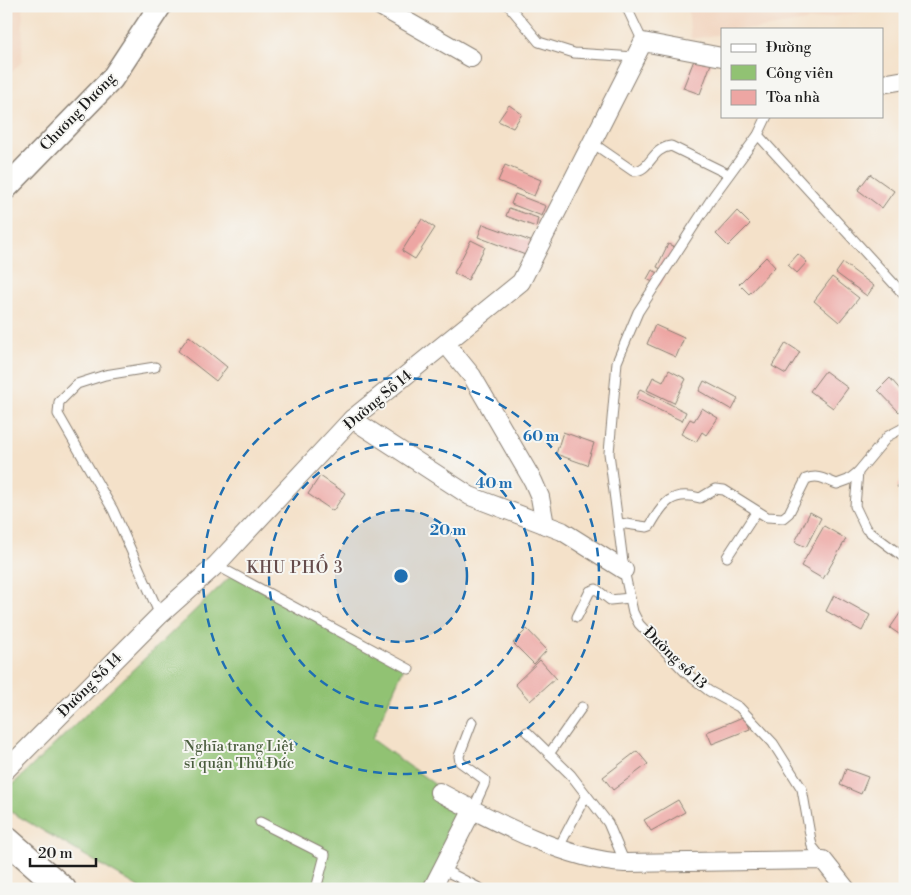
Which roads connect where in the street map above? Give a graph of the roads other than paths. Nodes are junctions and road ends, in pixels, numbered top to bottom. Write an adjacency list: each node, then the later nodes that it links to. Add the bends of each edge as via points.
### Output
1 (160, 6): 14 (street, Chương Dương, via 112,79)
2 (380, 6): 7 (street)
3 (508, 6): 5 (lane, via 539,42 574,53)
4 (626, 6): 5 (lane)
5 (639, 49): 6 (street); 12 (street, Đường Số 14)
6 (721, 57)
7 (472, 58)
8 (905, 80): 9 (street)
9 (884, 84)
10 (766, 118): 11 (lane, Đường số 13)
11 (758, 135): 13 (lane, Đường số 13); 15 (lane)
12 (592, 142): 13 (lane, via 633,171 640,171 662,147 670,146); 16 (street, Đường Số 14, via 521,282)
13 (728, 174): 22 (lane, Đường số 13, via 638,312 617,362 609,453)
14 (6, 188)
15 (905, 296)
16 (446, 344): 18 (street, Đường Số 14); 23 (street, via 472,376 533,481 540,497)
17 (154, 367): 29 (lane, via 105,375 77,384 59,402 58,414 113,510)
18 (352, 418): 23 (street, via 470,496); 26 (street, Đường Số 14)
19 (905, 427): 20 (lane, via 888,436)
20 (858, 472): 21 (lane, via 837,484 824,477 806,479 789,513 783,518 767,517); 24 (lane, via 855,506 866,529)
21 (757, 512): 22 (lane, via 724,490 715,489 700,498 676,496 663,505 650,526); 25 (lane)
22 (619, 523): 27 (lane, Đường số 13)
23 (545, 525): 27 (street, via 562,531)
24 (902, 556)
25 (727, 557)
26 (216, 565): 29 (street, Đường Số 14); 31 (lane)
27 (624, 570): 28 (lane, Đường số 13)
28 (630, 598): 30 (lane, via 610,600 596,589 590,591); 43 (lane, Đường số 13, via 639,624 665,652 709,691 739,707 773,743 802,789 812,846)
29 (160, 615): 36 (street, Đường Số 14)
30 (576, 617)
31 (409, 668)
32 (582, 707): 35 (lane)
33 (472, 722): 39 (lane, via 459,756 462,765 485,780)
34 (527, 732): 35 (lane)
35 (549, 754): 38 (lane)
36 (6, 770)
37 (439, 792): 39 (street)
38 (586, 795): 42 (lane); 44 (lane, via 608,823)
39 (473, 810): 42 (street); 45 (street)
40 (260, 822): 47 (lane, via 325,855)
41 (6, 839): 46 (main road)
42 (559, 847): 44 (street, via 599,861)
43 (823, 860): 44 (street); 50 (street, Đường số 13)
44 (625, 863)
45 (442, 869): 48 (street); 49 (lane)
46 (63, 889)
47 (316, 889)
48 (432, 889)
49 (481, 889)
50 (846, 889)

